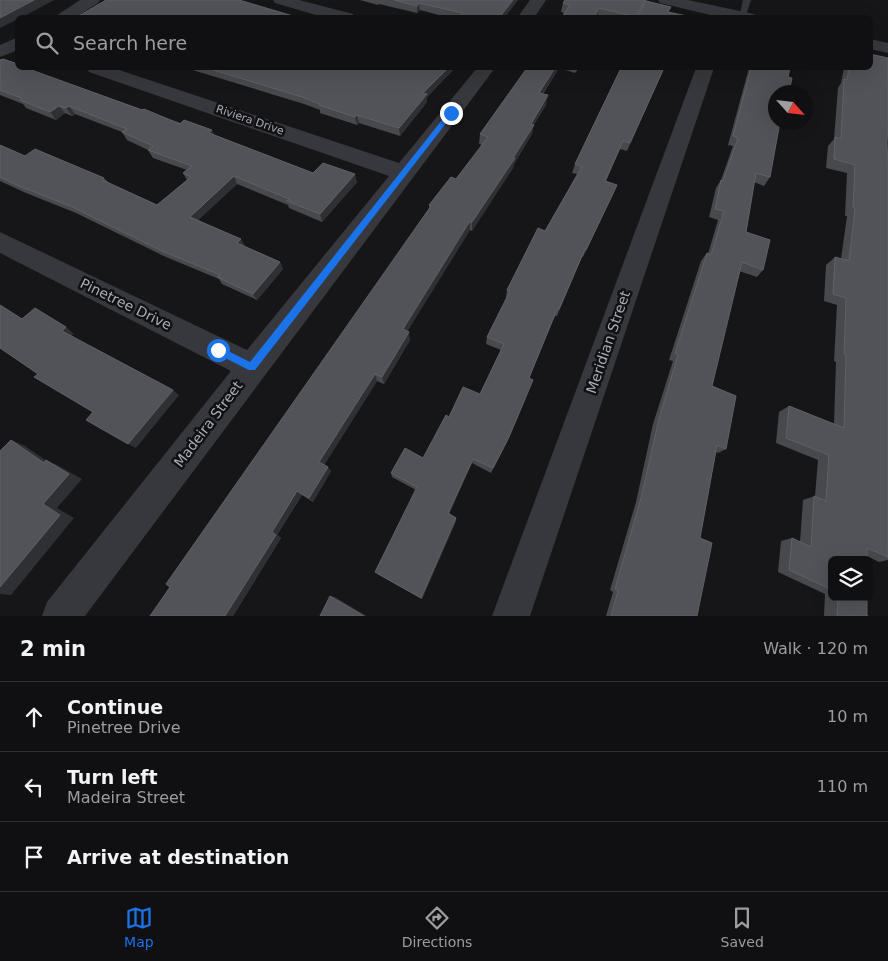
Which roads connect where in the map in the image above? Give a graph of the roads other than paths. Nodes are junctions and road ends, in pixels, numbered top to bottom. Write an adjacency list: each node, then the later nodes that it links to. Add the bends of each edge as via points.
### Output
1 (92, 0): 6 (street)
2 (282, 0): 7 (street)
3 (538, 0): 8 (street)
4 (666, 0): 9 (street)
5 (746, 11): 9 (street)
6 (66, 15)
7 (336, 15)
8 (527, 15)
9 (724, 15)
10 (15, 44): 13 (street)
11 (873, 45): 12 (street)
12 (888, 48)
13 (0, 52)
14 (102, 70): 17 (street, Riviera Drive)
15 (484, 70): 17 (street, Madeira Street)
16 (704, 70): 21 (street, Meridian Street)
17 (404, 173): 19 (street, Madeira Street)
18 (0, 242): 19 (street, Pinetree Drive)
19 (252, 367): 20 (street, Madeira Street)
20 (61, 616)
21 (512, 616)

